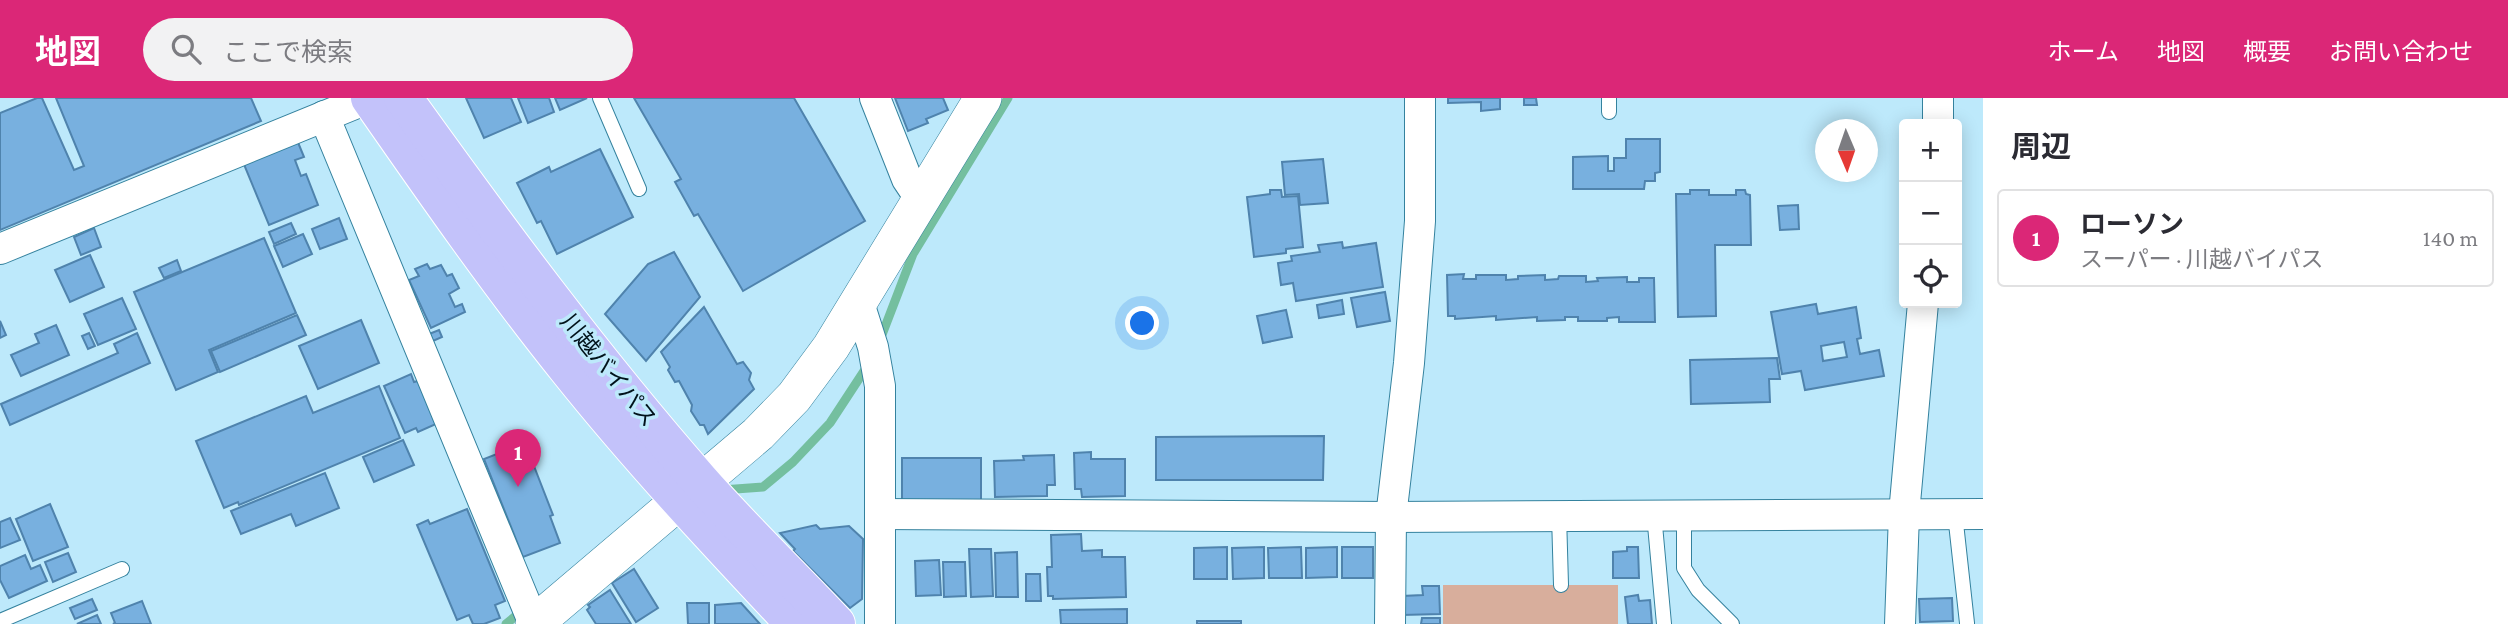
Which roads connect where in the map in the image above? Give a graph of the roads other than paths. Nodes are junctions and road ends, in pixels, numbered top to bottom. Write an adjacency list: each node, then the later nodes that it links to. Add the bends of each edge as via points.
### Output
1 (370, 98): 8 (street); 15 (highway, 川越バイパス, via 474,247 568,369)
2 (403, 98): 15 (highway, 川越バイパス)
3 (600, 98): 10 (lane)
4 (875, 98): 11 (street)
5 (983, 98): 11 (street)
6 (1420, 98): 22 (street, via 1420,221)
7 (1938, 98): 9 (street)
8 (324, 116): 12 (street); 27 (street)
9 (1938, 119)
10 (639, 189)
11 (921, 200): 13 (street)
12 (0, 249)
13 (859, 303): 15 (street, via 794,397 758,434); 16 (street, via 880,386)
14 (1923, 308): 19 (street)
15 (689, 491): 27 (street); 28 (highway, 川越バイパス); 29 (highway, 川越バイパス)
16 (880, 514): 22 (street); 30 (street)
17 (1654, 514): 18 (street); 21 (street); 32 (lane)
18 (1684, 514): 19 (street); 33 (lane, via 1684,568 1698,590)
19 (1904, 514): 20 (street); 34 (street)
20 (1969, 514): 26 (lane)
21 (1559, 515): 22 (street); 24 (lane)
22 (1391, 517): 31 (street)
23 (122, 569): 25 (lane)
24 (1561, 584)
25 (0, 621)
26 (1966, 623)
27 (534, 624)
28 (795, 624)
29 (836, 624)
30 (880, 624)
31 (1390, 624)
32 (1664, 624)
33 (1732, 624)
34 (1900, 624)

